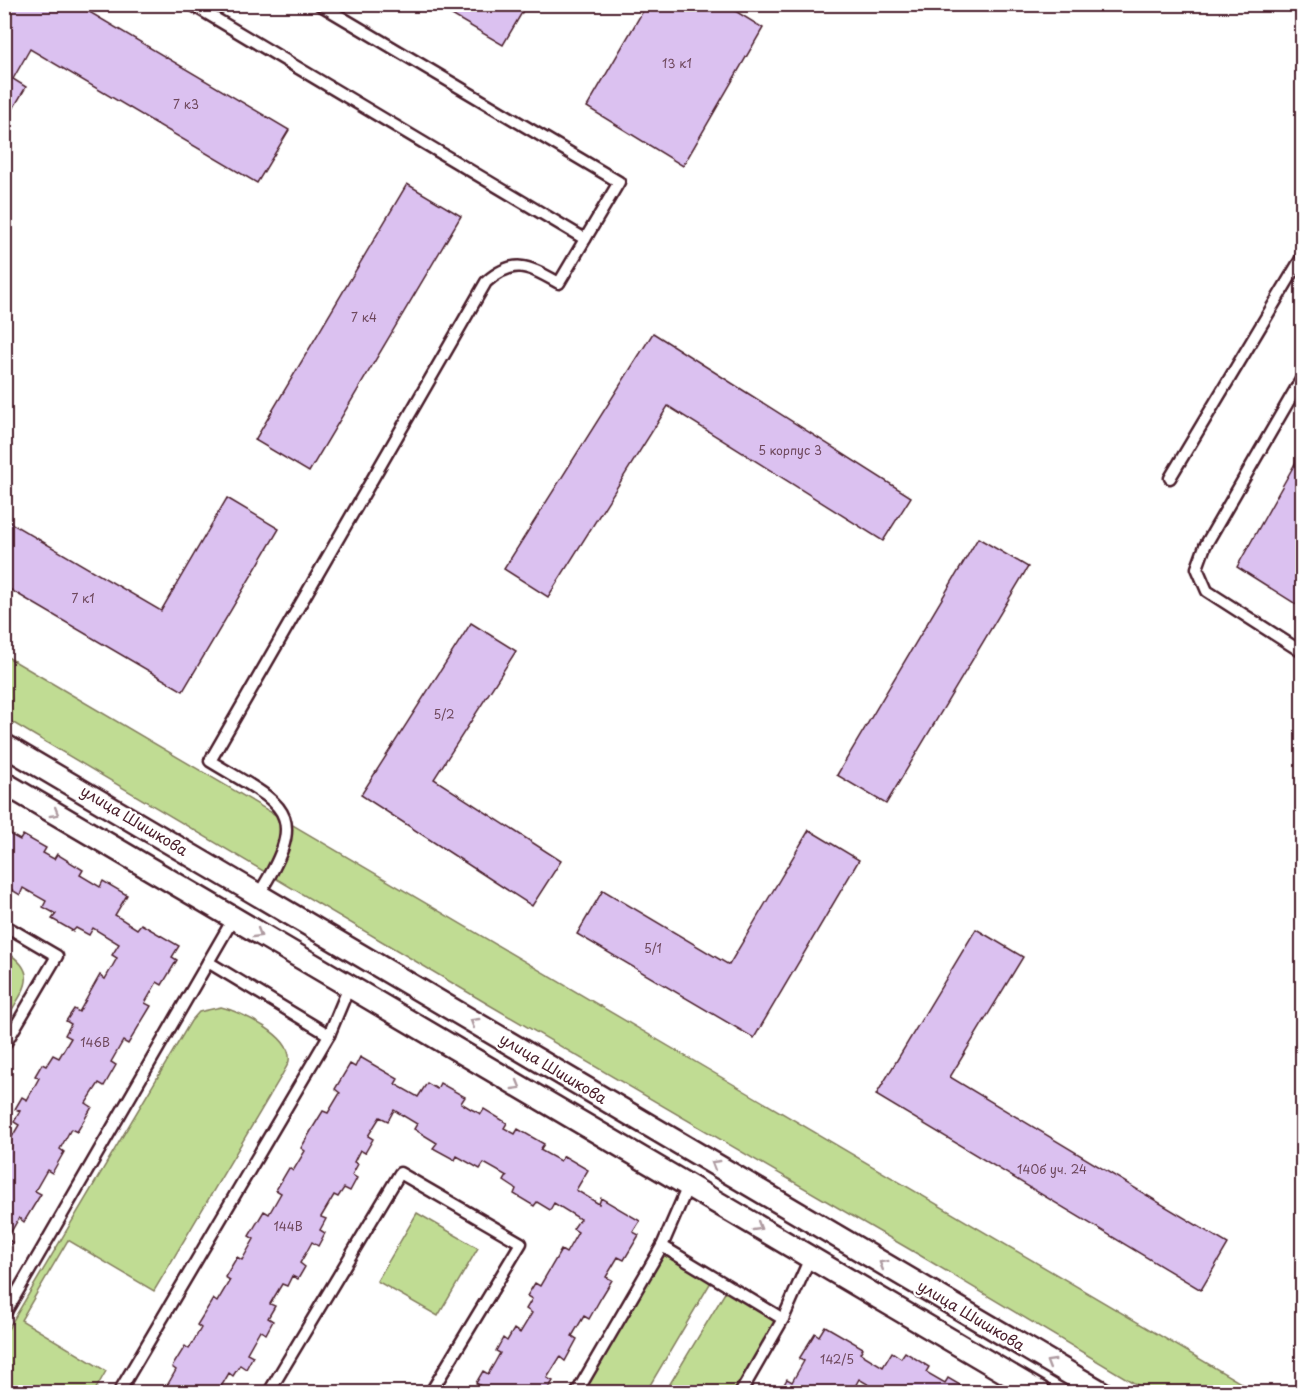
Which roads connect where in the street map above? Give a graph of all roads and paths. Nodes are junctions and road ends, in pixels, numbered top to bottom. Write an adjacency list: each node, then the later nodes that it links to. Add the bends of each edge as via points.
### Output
1 (191, 4): 3 (lane)
2 (319, 4): 3 (lane, via 619,182)
3 (585, 239): 10 (lane, via 559,283 519,266 501,269 486,282 210,761 273,800 284,812 285,841 277,866)
4 (1302, 257): 6 (lane)
5 (1302, 378): 7 (lane, via 1205,546 1197,568 1207,591)
6 (1170, 478)
7 (1302, 652)
8 (4, 745): 10 (street, улица Шишкова)
9 (4, 783): 11 (street, улица Шишкова, one-way to 11)
10 (258, 895): 28 (street, улица Шишкова, one-way to 10)
11 (233, 919): 13 (lane); 14 (street, улица Шишкова, one-way to 14)
12 (4, 925): 16 (lane, via 57,956)
13 (208, 962): 15 (lane); 20 (lane)
14 (349, 987): 15 (lane); 17 (street, улица Шишкова, one-way to 17)
15 (330, 1035): 22 (lane)
16 (4, 1046)
17 (688, 1186): 18 (lane); 19 (street, улица Шишкова, one-way to 19)
18 (662, 1246): 21 (lane); 25 (lane)
19 (810, 1258): 21 (lane); 27 (street, улица Шишкова)
20 (4, 1315)
21 (783, 1319): 26 (lane)
22 (119, 1392)
23 (269, 1392): 24 (lane, via 400,1173 521,1243)
24 (431, 1392)
25 (577, 1392)
26 (741, 1392)
27 (1039, 1392)
28 (1101, 1392)

